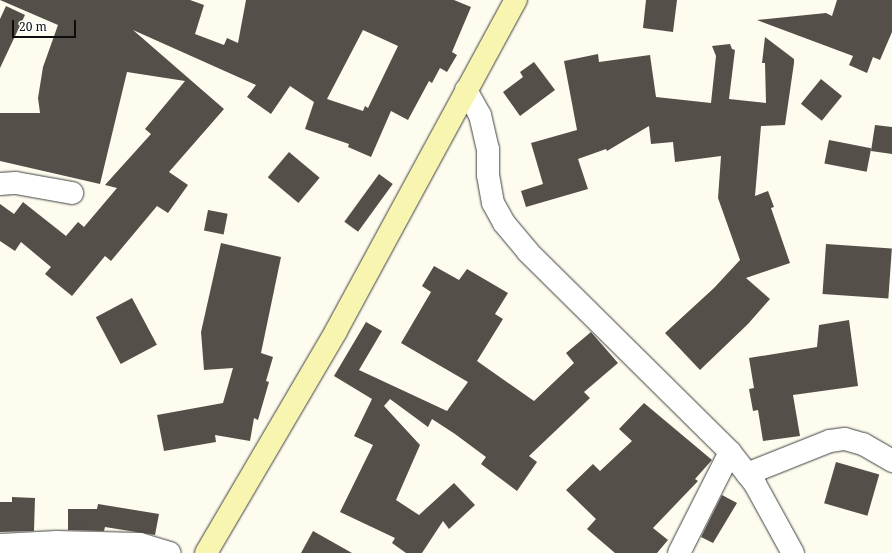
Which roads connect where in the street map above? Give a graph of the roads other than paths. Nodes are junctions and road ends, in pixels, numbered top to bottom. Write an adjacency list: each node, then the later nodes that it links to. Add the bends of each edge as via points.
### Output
1 (516, 0): 2 (main road)
2 (466, 90): 5 (street, via 480,115 488,149 488,175 494,203 504,223 528,252); 10 (main road, via 336,331)
3 (0, 184): 4 (street, via 16,183)
4 (72, 193)
5 (730, 452): 7 (street); 11 (street)
6 (892, 461): 7 (street, via 863,444 844,439 830,441)
7 (747, 474): 12 (street)
8 (0, 545): 9 (street, via 57,542 140,544)
9 (170, 553)
10 (206, 553)
11 (679, 553)
12 (793, 553)

